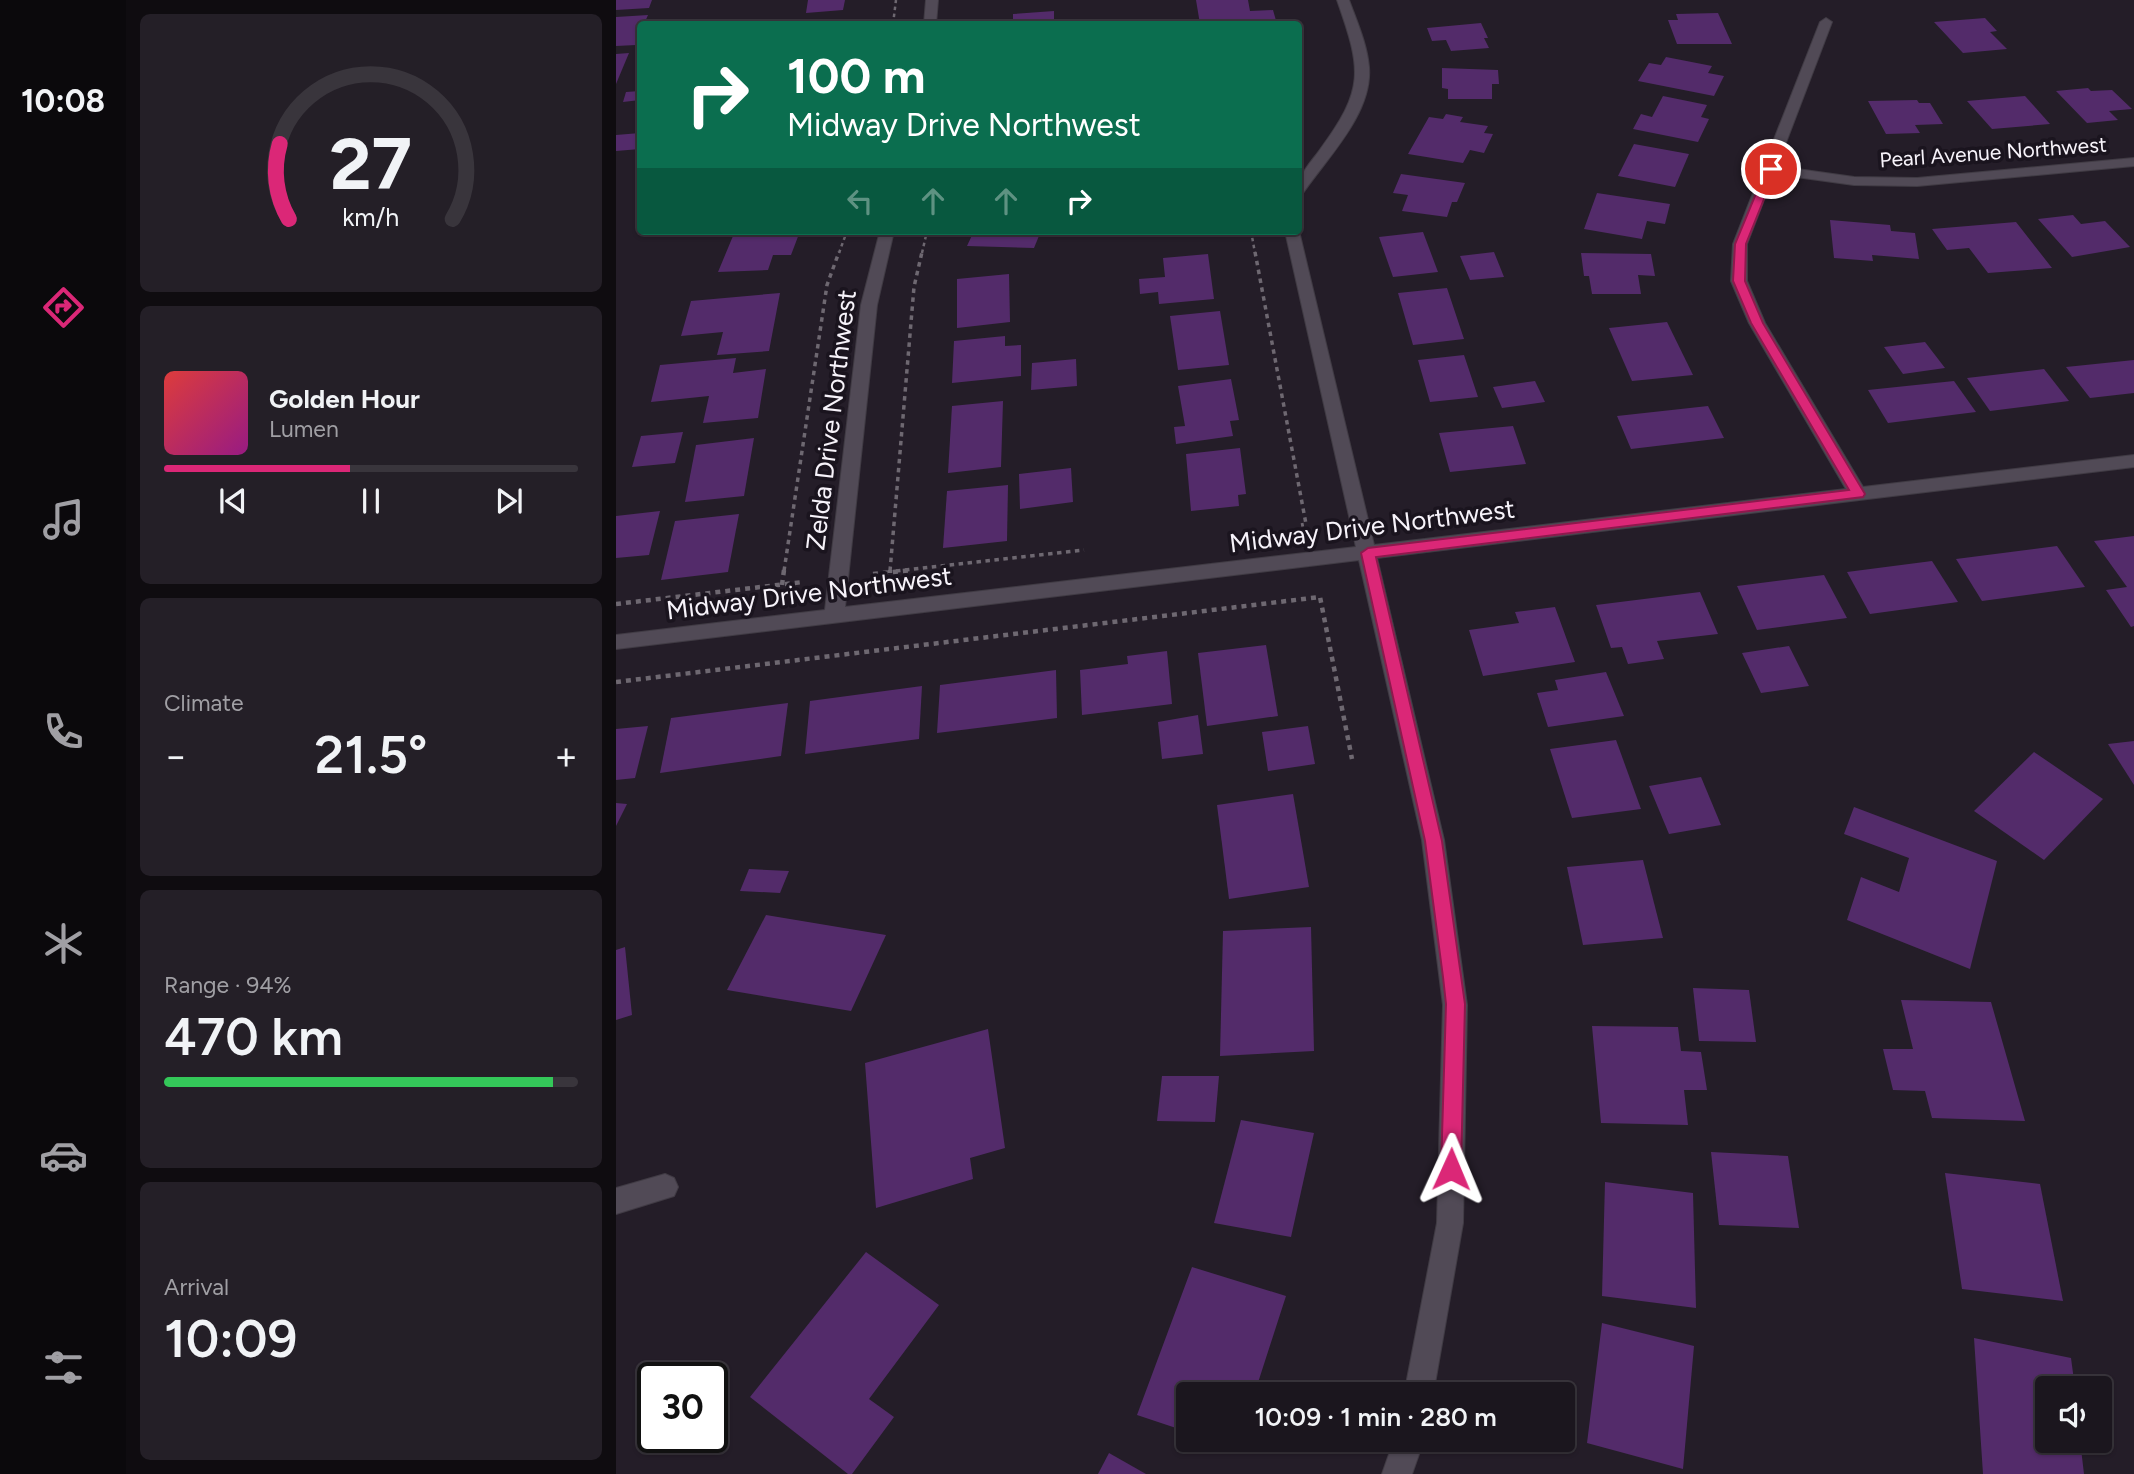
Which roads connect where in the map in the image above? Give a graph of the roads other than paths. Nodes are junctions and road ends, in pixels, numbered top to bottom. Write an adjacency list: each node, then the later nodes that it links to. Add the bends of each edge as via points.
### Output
1 (932, 0): 3 (street)
2 (1343, 0): 7 (street, via 1360,52 1363,79 1352,112)
3 (930, 21)
4 (1826, 22): 6 (street)
5 (2134, 162): 6 (street, Pearl Avenue Northwest, via 1917,182 1854,181)
6 (1771, 169): 11 (street, via 1740,244 1739,281 1757,323)
7 (1302, 184)
8 (886, 235): 13 (street, Zelda Drive Northwest, via 869,305)
9 (1293, 235): 12 (street)
10 (2134, 461): 11 (street, Midway Drive Northwest)
11 (1858, 494): 12 (street, Midway Drive Northwest)
12 (1368, 553): 13 (street, Midway Drive Northwest); 17 (street, via 1433,841 1455,1004 1450,1223)
13 (834, 616): 14 (street, Midway Drive Northwest)
14 (616, 642)
15 (665, 1187): 16 (street)
16 (616, 1201)
17 (1420, 1382)
18 (1405, 1452): 19 (street)
19 (1397, 1474)

